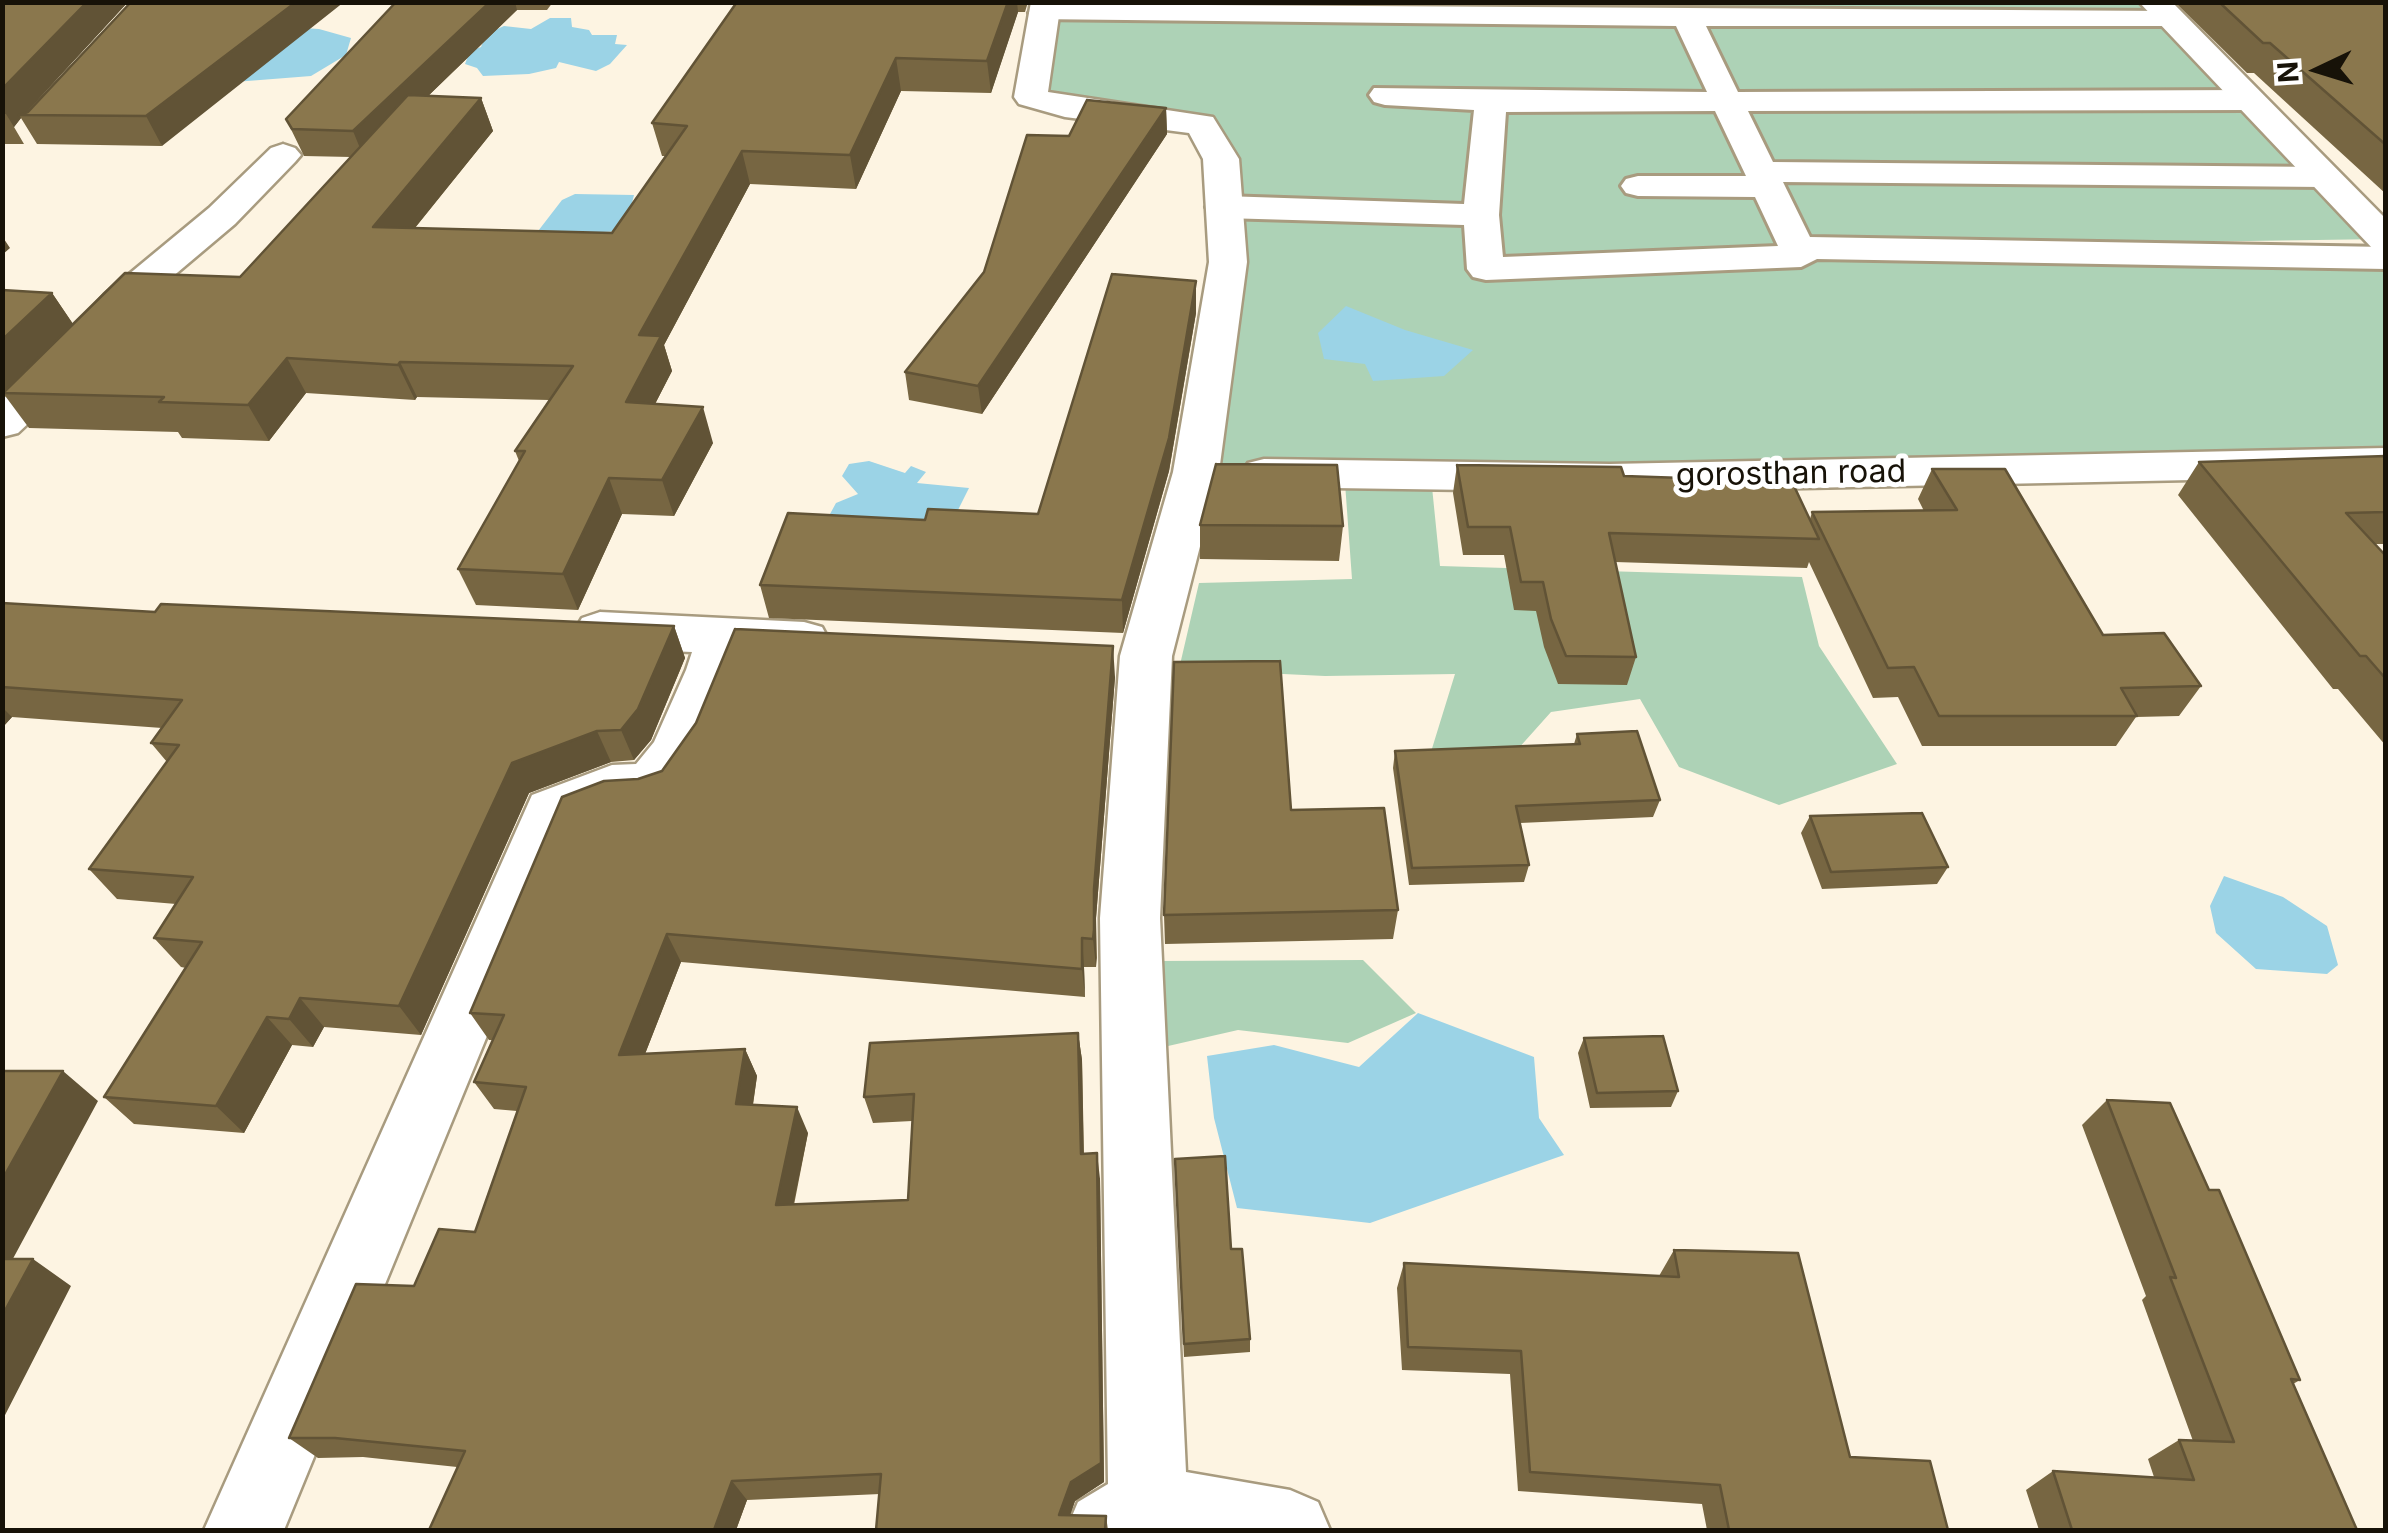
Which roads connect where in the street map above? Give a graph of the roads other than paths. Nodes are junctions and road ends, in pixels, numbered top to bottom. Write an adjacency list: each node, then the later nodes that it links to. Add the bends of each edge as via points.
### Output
1 (1045, 8): 3 (street); 16 (street, via 1030,98 1201,124 1220,159)
2 (2162, 12): 3 (street); 6 (street)
3 (1687, 18): 5 (street)
4 (1385, 95): 7 (street)
5 (1726, 100): 6 (street); 7 (street); 8 (street)
6 (2249, 100): 13 (street)
7 (1491, 102): 10 (street)
8 (1743, 135): 9 (street); 14 (street)
9 (1704, 136)
10 (1488, 138): 11 (street); 17 (street)
11 (1527, 138)
12 (283, 155): 20 (street, via 119,302)
13 (2323, 177): 14 (street); 18 (street)
14 (1764, 180): 15 (street); 19 (street)
15 (1638, 186)
16 (1224, 208): 17 (street); 22 (street, via 1228,262)
17 (1482, 215): 19 (street, via 1486,269 1801,256)
18 (2385, 244): 19 (street)
19 (1797, 248)
20 (2, 424)
21 (2386, 462): 22 (street, gorosthan road, via 1610,478)
22 (1196, 472): 26 (street, via 1126,656)
23 (555, 628): 24 (street)
24 (722, 636): 25 (street); 27 (street, via 676,752 650,784 612,786 552,810)
25 (857, 642)
26 (1127, 1518): 28 (street)
27 (244, 1530)
28 (1290, 1530)

